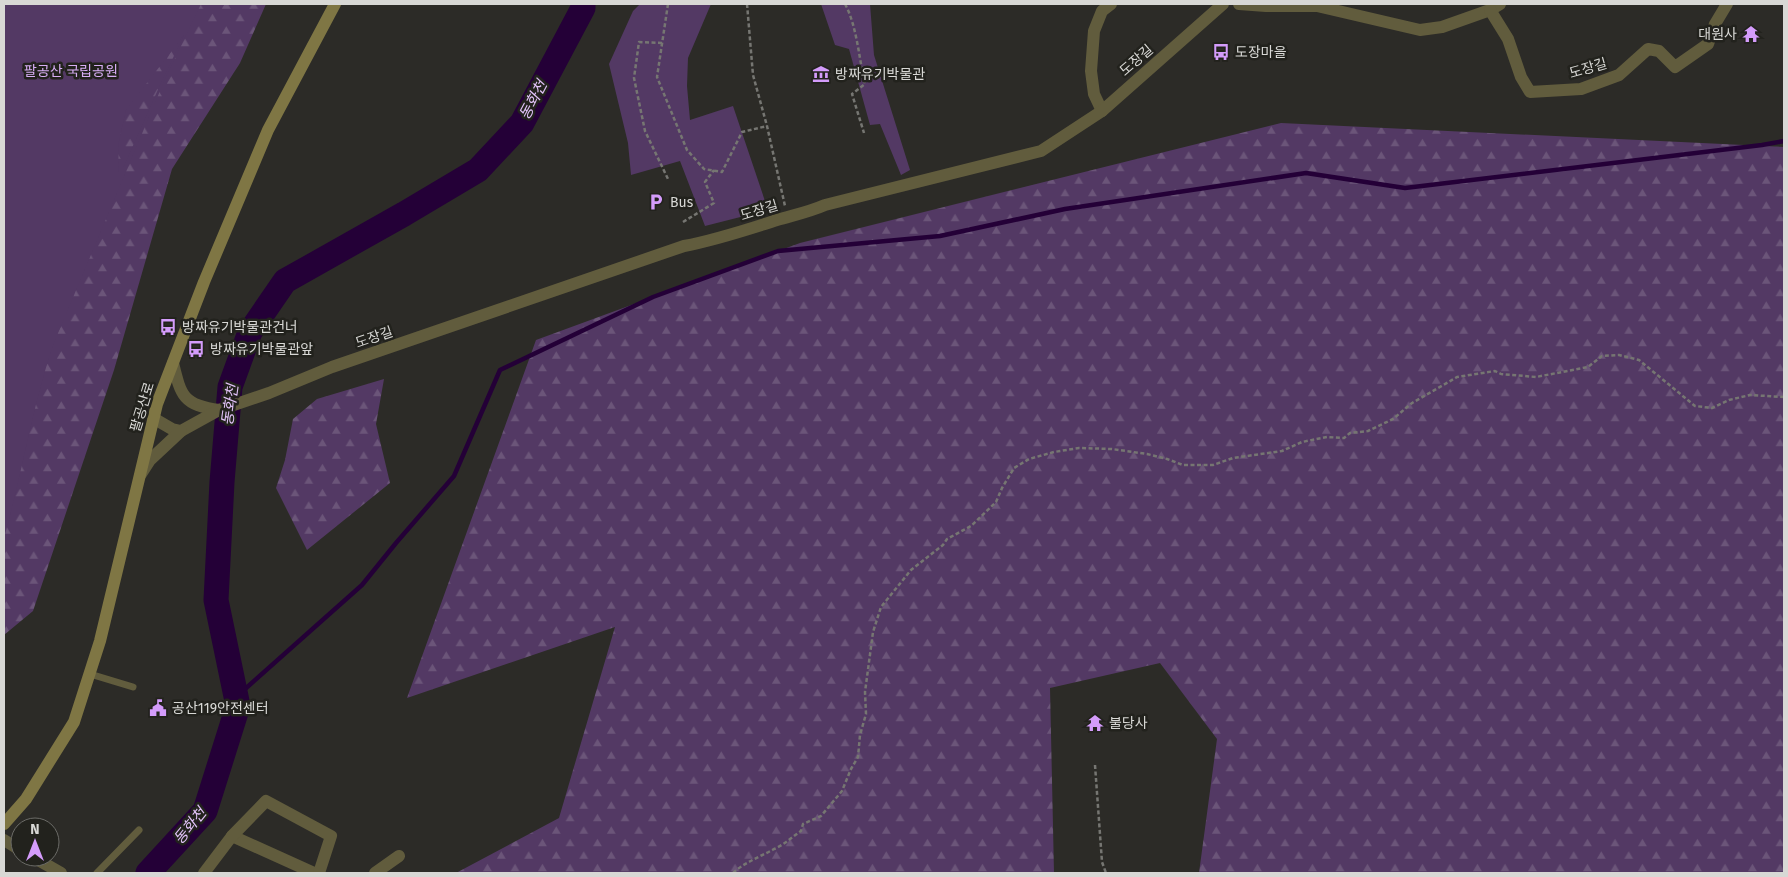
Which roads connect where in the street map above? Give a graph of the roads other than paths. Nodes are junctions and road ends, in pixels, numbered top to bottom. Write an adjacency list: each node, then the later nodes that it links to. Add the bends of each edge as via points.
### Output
1 (335, 4): 8 (main road, 팔공산로, via 268,130)
2 (1111, 4): 7 (street, via 1102,10 1094,32 1091,71 1094,94)
3 (1223, 4): 7 (street, 도장길)
4 (1239, 4): 6 (street, 도장길, via 1317,6 1420,30 1442,27)
5 (1726, 4): 6 (street, 도장길, via 1708,44 1675,67 1659,51 1648,49 1619,75 1581,89 1530,92 1520,77)
6 (1495, 7)
7 (1102, 111): 9 (street, 도장길, via 1040,151 825,205 808,213 684,246 332,367)
8 (173, 363): 9 (street, via 185,397 193,405); 10 (main road, 팔공산로)
9 (219, 410): 11 (street, 도장길)
10 (153, 418): 11 (street, via 172,430); 12 (main road, 팔공산로)
11 (186, 428): 12 (street, 도장길, via 150,460)
12 (138, 480): 13 (main road, 팔공산로)
13 (90, 674): 14 (lane); 15 (main road, 팔공산로, via 74,722 26,799)
14 (133, 687)
15 (4, 824)
16 (139, 830): 19 (lane)
17 (232, 836): 20 (street); 21 (street); 22 (street, via 266,802 331,836)
18 (399, 856): 23 (street)
19 (97, 873)
20 (204, 873)
21 (314, 873)
22 (319, 873)
23 (375, 873)

